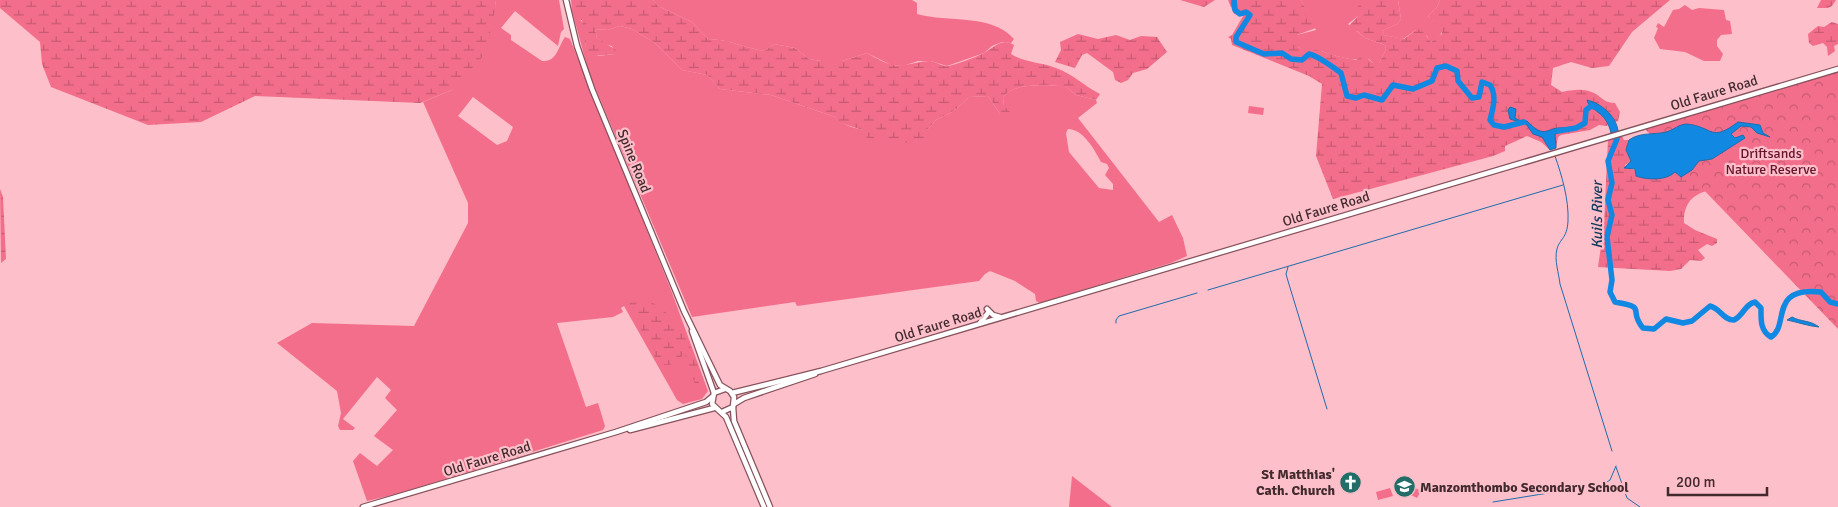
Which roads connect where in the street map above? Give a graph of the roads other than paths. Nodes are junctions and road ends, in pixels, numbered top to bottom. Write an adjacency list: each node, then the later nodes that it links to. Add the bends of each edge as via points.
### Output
1 (566, 0): 5 (main road, Spine Road, via 587,76)
2 (1838, 68): 3 (main road, Old Faure Road)
3 (1004, 317): 4 (main road, Old Faure Road); 4 (main road, via 987,311)
4 (976, 325): 6 (main road, Old Faure Road)
5 (691, 328): 7 (main road, Spine Road); 9 (main road, Spine Road)
6 (821, 371): 8 (main road, Old Faure Road); 10 (main road, Old Faure Road, via 744,398)
7 (724, 389): 8 (main road); 9 (main road)
8 (732, 393): 10 (main road)
9 (713, 395): 11 (main road, Spine Road); 13 (main road, Old Faure Road, via 706,402)
10 (733, 406): 12 (main road); 16 (main road, via 734,420)
11 (714, 408): 12 (main road); 13 (main road, Old Faure Road)
12 (722, 412): 15 (main road)
13 (616, 432): 14 (main road, Old Faure Road)
14 (363, 507)
15 (764, 507)
16 (770, 507)

